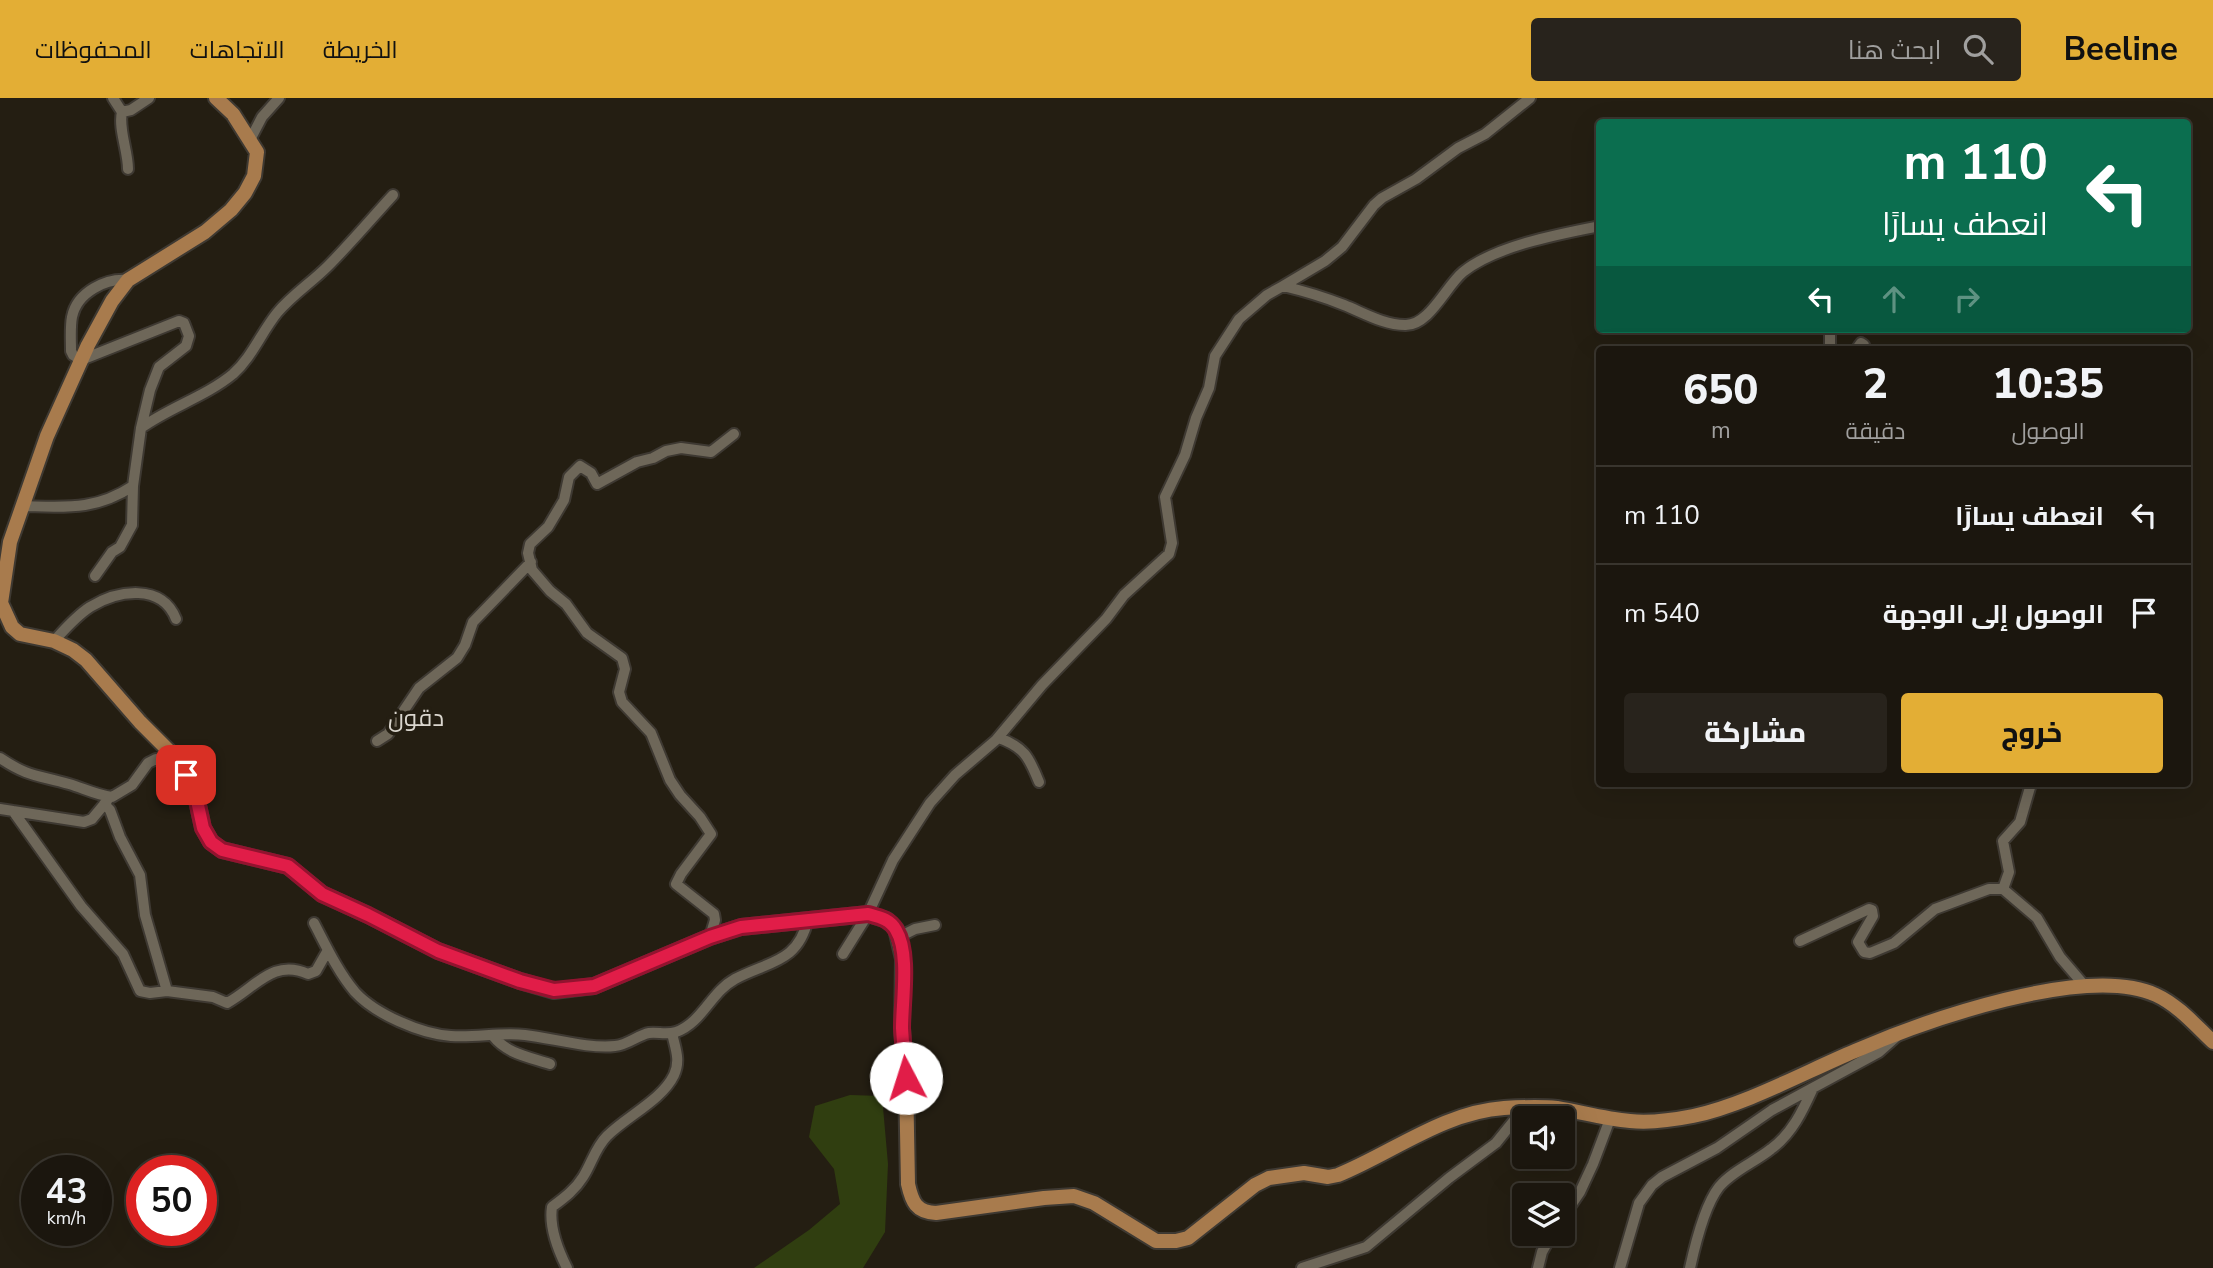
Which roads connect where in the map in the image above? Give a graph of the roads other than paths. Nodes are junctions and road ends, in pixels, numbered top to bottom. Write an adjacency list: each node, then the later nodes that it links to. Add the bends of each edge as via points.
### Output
1 (113, 98): 6 (street)
2 (149, 98): 6 (street)
3 (216, 98): 7 (main road)
4 (279, 98): 7 (street)
5 (1530, 98): 12 (street, via 1485,134 1382,198 1342,247)
6 (122, 112): 8 (street)
7 (250, 140): 11 (main road, via 257,152 254,176 231,210 205,232)
8 (128, 169)
9 (393, 195): 14 (street, via 278,312 236,371 217,387)
10 (1596, 227): 12 (street, via 1545,238 1474,264 1413,324 1372,317)
11 (128, 280): 13 (main road); 13 (street, via 103,282 72,314 71,351)
12 (1283, 286): 24 (street, via 1239,320 1215,356 1209,388 1165,497 1172,543 1169,554 1124,595)
13 (81, 360): 14 (street, via 179,321 184,323 189,336 186,345 159,367); 17 (main road)
14 (141, 428): 16 (street)
15 (734, 434): 19 (street, via 711,452 666,451 597,484 580,466 569,477 564,500 548,527 530,544)
16 (133, 486): 17 (street, via 79,508); 20 (street, via 132,525 120,547)
17 (22, 506): 18 (main road)
18 (5, 539): 22 (main road)
19 (531, 562): 25 (street, via 473,622 457,658 419,688 388,734); 38 (street, via 532,570 587,633 622,658 622,702 651,733 670,780 711,835 676,884 714,914)
20 (94, 576)
21 (176, 619): 23 (street, via 172,608 159,598 133,592 91,606)
22 (4, 623): 23 (main road, via 20,634)
23 (54, 641): 27 (main road, via 86,660)
24 (999, 738): 28 (street, via 1015,744 1030,759); 34 (street, via 930,803 893,860)
25 (377, 741)
26 (0, 758): 30 (street, via 24,773 68,783)
27 (186, 775): 30 (street, via 156,759 132,785); 38 (main road, via 203,828 222,850 288,866 322,894 438,951 520,981 554,990 594,986)
28 (1039, 782)
29 (2030, 787): 33 (street, via 2020,822 2003,841 2009,872)
30 (108, 801): 32 (street, via 85,822); 44 (street, via 140,875 145,915)
31 (0, 809): 32 (street)
32 (13, 811): 44 (street, via 81,906 123,954 141,991)
33 (2003, 889): 40 (street, via 1989,889 1935,909 1894,943 1870,953 1858,942 1873,916 1869,909); 43 (street, via 2037,918 2060,957)
34 (868, 914): 35 (main road); 39 (main road, via 887,920); 42 (street)
35 (808, 919): 38 (main road, via 741,927); 46 (street, via 805,934 785,958 732,981 700,1015)
36 (314, 923): 41 (street)
37 (935, 925): 39 (street)
38 (710, 937)
39 (899, 937): 51 (main road, via 908,1184 912,1200 925,1212 1074,1196 1156,1241 1176,1241 1188,1238 1269,1178 1338,1175 1461,1116)
40 (1800, 941)
41 (328, 950): 44 (street, via 316,971 278,970 227,1003); 47 (street, via 357,994 380,1011 424,1031)
42 (843, 954)
43 (2084, 985): 45 (main road, via 2022,996); 48 (main road, via 2127,986 2159,996)
44 (167, 991)
45 (1904, 1032): 50 (street, via 1879,1052); 53 (main road, via 1710,1112 1650,1121)
46 (672, 1033): 47 (street, via 647,1033 615,1046); 57 (street, via 678,1062 664,1090 606,1137 575,1188 552,1207 553,1226)
47 (493, 1036): 49 (street, via 516,1053)
48 (2213, 1042)
49 (550, 1064)
50 (1814, 1088): 60 (street, via 1652,1185 1633,1217); 61 (street, via 1787,1134 1717,1189)
51 (1512, 1108)
52 (1575, 1112): 53 (main road)
53 (1610, 1119): 55 (street)
54 (1512, 1123): 58 (street, via 1496,1143 1366,1247)
55 (1575, 1199)
56 (1545, 1246): 59 (street)
57 (567, 1268)
58 (1302, 1268)
59 (1538, 1268)
60 (1620, 1268)
61 (1690, 1268)

